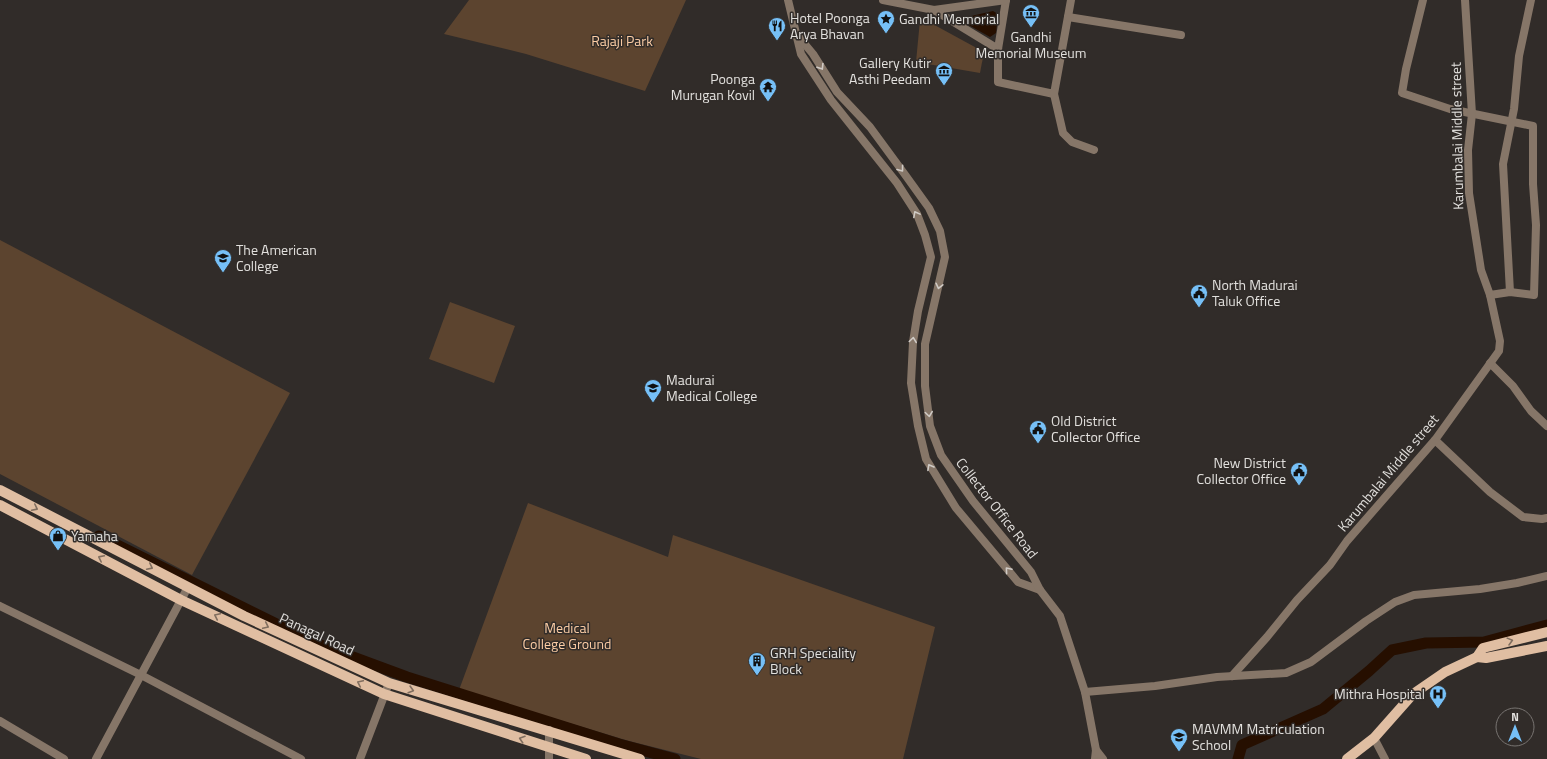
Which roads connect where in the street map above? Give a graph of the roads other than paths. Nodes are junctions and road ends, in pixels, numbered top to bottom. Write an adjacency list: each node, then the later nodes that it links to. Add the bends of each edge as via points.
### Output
1 (788, 0): 11 (street, Collector Office Road)
2 (883, 0): 8 (street)
3 (1006, 0): 8 (street); 12 (street)
4 (1071, 0): 9 (street)
5 (1423, 0): 14 (street, via 1402,93)
6 (1465, 0): 14 (street, Karumbalai Middle street)
7 (1531, 0): 15 (street, via 1519,56)
8 (934, 10): 12 (street)
9 (1068, 17): 10 (street); 13 (street)
10 (1181, 35)
11 (798, 36): 27 (street, Collector Office Road, one-way to 27, via 813,54 837,92 870,127 906,176 929,208 940,231 945,258 925,344 925,386 930,426 941,455 973,501 1031,572); 27 (street, Collector Office Road, one-way to 11, via 1018,582 956,508 926,459 911,383 913,342 931,257 925,234 917,214 897,183 831,100 801,54)
12 (998, 48): 13 (street, via 998,82)
13 (1054, 94): 16 (street, via 1063,133 1072,142)
14 (1472, 114): 15 (street); 18 (street, Karumbalai Middle street, via 1468,150 1469,192 1481,270)
15 (1512, 120): 17 (street, via 1503,164); 17 (street, via 1533,126 1536,225 1534,295)
16 (1094, 150)
17 (1510, 292): 18 (street)
18 (1490, 295): 19 (street, Karumbalai Middle street, via 1500,341 1499,351)
19 (1490, 364): 20 (street, via 1513,386 1531,411); 21 (street, Karumbalai Middle street)
20 (1547, 426)
21 (1435, 440): 24 (street, via 1490,492 1523,517); 34 (street, Karumbalai Middle street)
22 (0, 490): 26 (main road, Panagal Road, one-way to 26)
23 (0, 505): 28 (main road, Panagal Road, one-way to 23)
24 (1547, 518)
25 (1547, 576): 34 (street, via 1517,583 1414,595 1395,602 1311,662 1286,673)
26 (188, 587): 28 (street); 35 (main road, Panagal Road, one-way to 35, via 244,616)
27 (1040, 590): 36 (street, Collector Office Road, via 1060,616)
28 (181, 600): 33 (street); 37 (main road, Panagal Road, one-way to 28)
29 (0, 606): 33 (street)
30 (1547, 632): 32 (main road, one-way to 30, via 1483,648)
31 (1547, 646): 32 (main road, via 1486,658)
32 (1477, 657): 40 (main road, via 1425,684)
33 (141, 676): 44 (street); 45 (street)
34 (1232, 676): 36 (street)
35 (389, 683): 37 (street); 39 (main road, Panagal Road, one-way to 39)
36 (1085, 692): 42 (street, Collector Office Road)
37 (384, 694): 41 (main road, Panagal Road, one-way to 37); 46 (street)
38 (0, 721): 43 (street)
39 (549, 730): 41 (street); 49 (main road, Panagal Road)
40 (1374, 738): 52 (main road); 53 (street)
41 (549, 748): 47 (street); 48 (main road, Panagal Road)
42 (1096, 750): 50 (street, Collector Office Road); 51 (street, Collector Office Road)
43 (64, 759)
44 (96, 759)
45 (301, 759)
46 (360, 759)
47 (549, 759)
48 (586, 759)
49 (640, 759)
50 (1095, 759)
51 (1102, 759)
52 (1347, 759)
53 (1385, 759)

